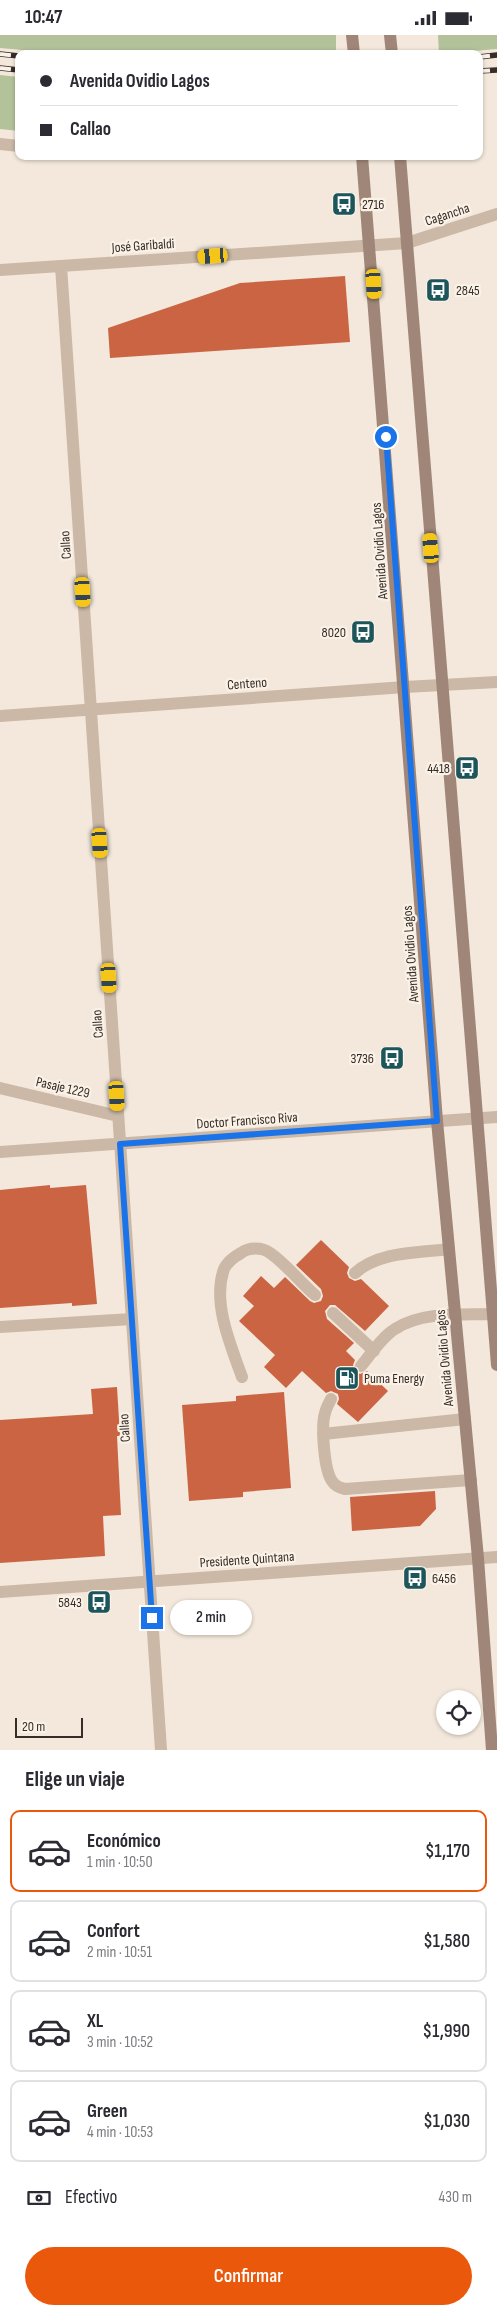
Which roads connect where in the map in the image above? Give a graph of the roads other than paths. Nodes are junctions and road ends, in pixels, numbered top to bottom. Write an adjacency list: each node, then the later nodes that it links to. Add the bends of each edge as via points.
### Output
1 (352, 35): 3 (main road)
2 (390, 35): 4 (main road)
3 (354, 50)
4 (392, 50)
5 (0, 144): 6 (street)
6 (15, 146)
7 (362, 160): 11 (main road, Avenida Ovidio Lagos)
8 (400, 160): 10 (main road)
9 (497, 214): 10 (street, Cagancha)
10 (407, 243): 11 (street, José Garibaldi); 15 (main road)
11 (371, 245): 12 (street, José Garibaldi); 16 (main road, Avenida Ovidio Lagos)
12 (62, 266): 13 (street, José Garibaldi); 17 (street, Callao)
13 (0, 270)
14 (497, 682): 15 (street, Centeno)
15 (442, 686): 16 (street, Centeno); 22 (main road)
16 (405, 687): 17 (street, Centeno); 23 (main road, Avenida Ovidio Lagos)
17 (91, 710): 18 (street, Centeno); 20 (street, Callao)
18 (0, 716)
19 (0, 1088): 20 (street, Pasaje 1229)
20 (118, 1115): 24 (street, Callao)
21 (497, 1117): 22 (street, Doctor Francisco Riva)
22 (477, 1118): 23 (street, Doctor Francisco Riva); 30 (main road)
23 (437, 1121): 24 (street, Doctor Francisco Riva); 26 (main road, Avenida Ovidio Lagos)
24 (120, 1144): 25 (street, Doctor Francisco Riva); 32 (street, Callao)
25 (0, 1152)
26 (449, 1249): 27 (street, via 385,1257 366,1263); 31 (main road, Avenida Ovidio Lagos)
27 (355, 1273)
28 (315, 1295): 37 (street, via 270,1252 251,1249 229,1262 223,1270 221,1303)
29 (333, 1313): 34 (street)
30 (493, 1314): 31 (street); 35 (main road)
31 (455, 1315): 34 (street, via 408,1322 393,1330); 39 (main road, Avenida Ovidio Lagos)
32 (132, 1319): 33 (street); 44 (street, Callao)
33 (0, 1327)
34 (374, 1351): 36 (street)
35 (497, 1365)
36 (361, 1366)
37 (242, 1377)
38 (332, 1399): 40 (street, via 324,1414)
39 (465, 1419): 40 (street); 41 (main road, Avenida Ovidio Lagos)
40 (323, 1434): 41 (street, via 330,1478 345,1489)
41 (471, 1479): 43 (main road, Avenida Ovidio Lagos)
42 (497, 1557): 43 (street, Presidente Quintana)
43 (478, 1559): 44 (street, Presidente Quintana); 47 (main road, Avenida Ovidio Lagos)
44 (149, 1581): 45 (street, Presidente Quintana); 46 (street, Callao)
45 (0, 1592)
46 (161, 1750)
47 (492, 1750)

